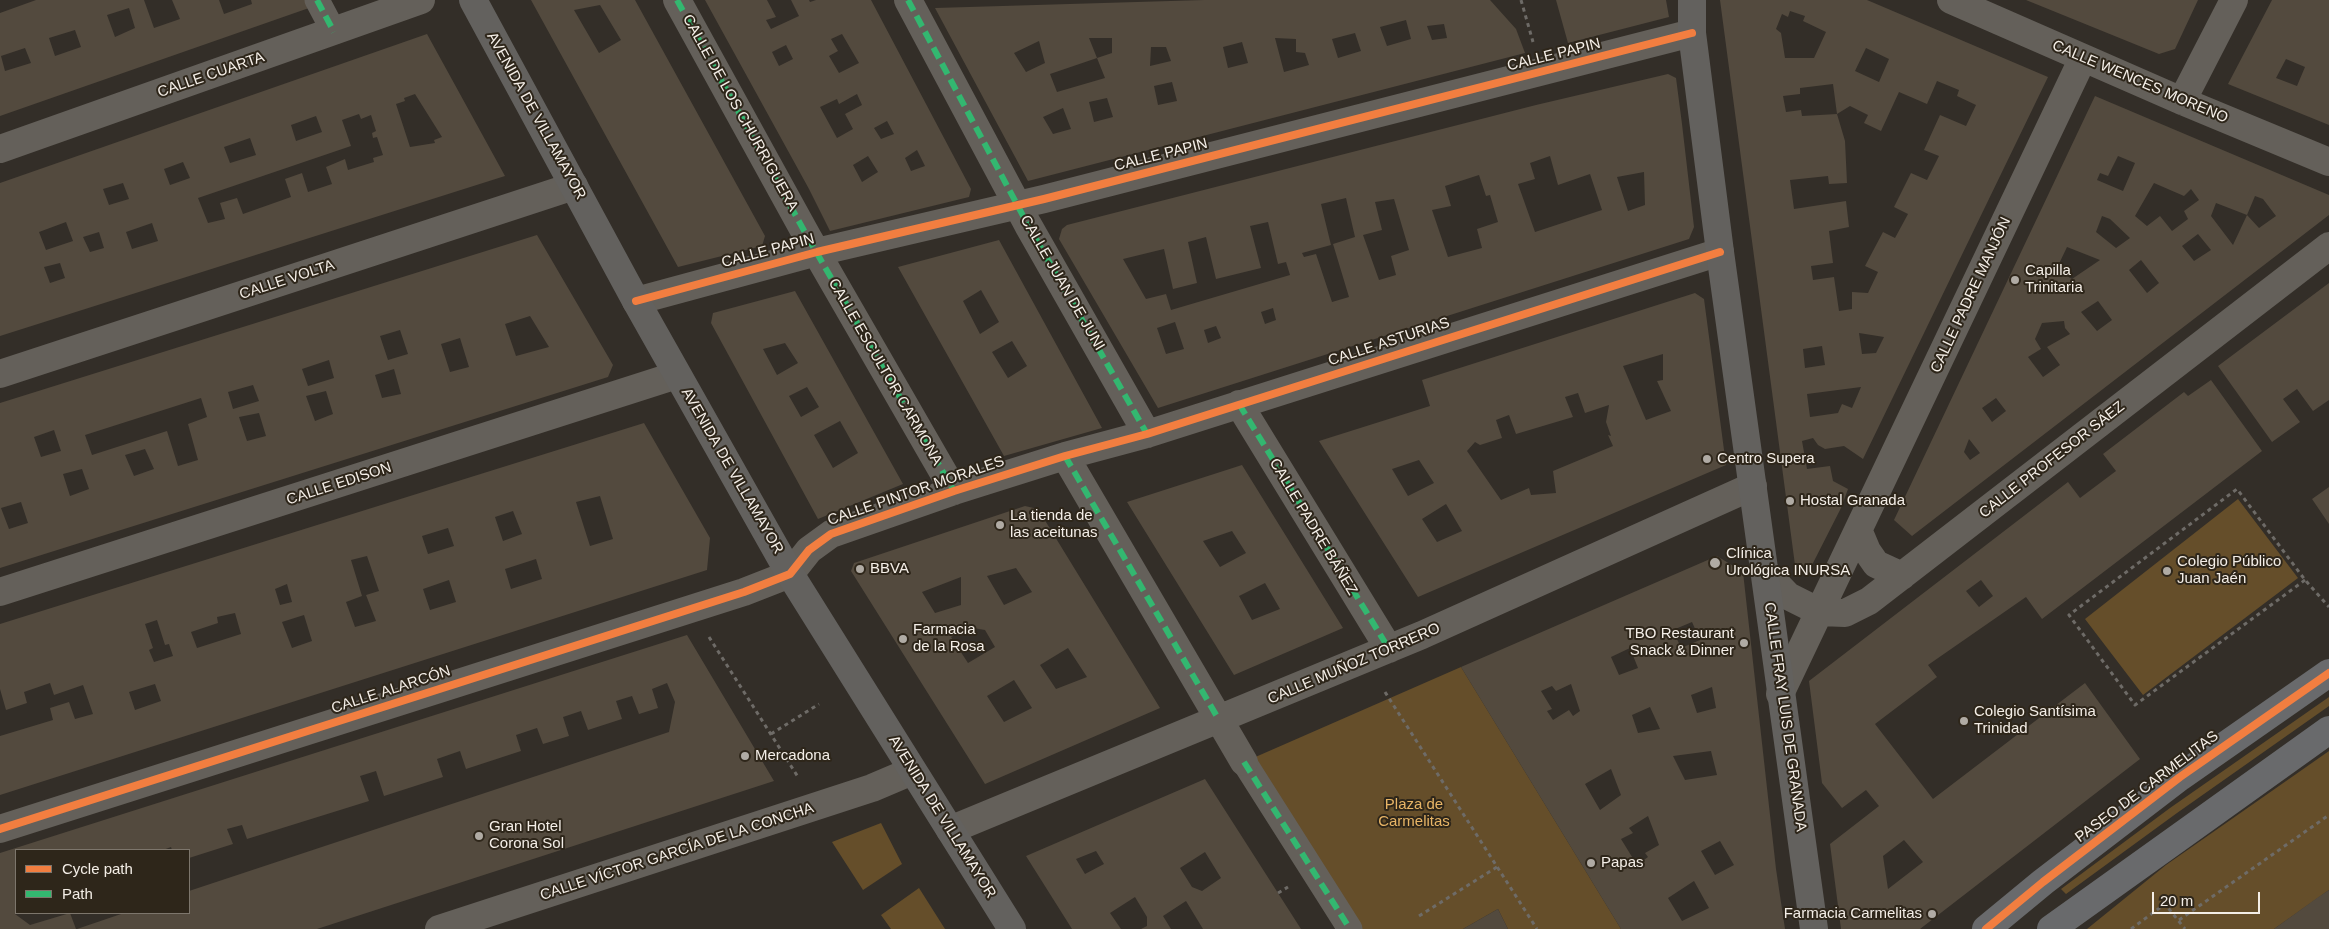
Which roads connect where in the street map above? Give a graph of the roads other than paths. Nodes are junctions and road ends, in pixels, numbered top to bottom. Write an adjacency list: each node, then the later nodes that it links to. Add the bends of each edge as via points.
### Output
1 (318, 0): 9 (street)
2 (421, 0): 9 (street, CALLE CUARTA)
3 (473, 0): 15 (main road, AVENIDA DE VILLAMAYOR)
4 (677, 0): 18 (street, CALLE DE LOS CHURRIGUERA)
5 (908, 0): 16 (street, CALLE JUAN DE JUNI)
6 (1692, 0): 10 (main road, CALLE FRAY LUIS DE GRANADA)
7 (1951, 0): 11 (street, CALLE WENCES MORENO)
8 (2234, 0): 12 (street)
9 (334, 32): 13 (street, CALLE CUARTA)
10 (1692, 33): 16 (street, CALLE PAPIN); 19 (main road, CALLE FRAY LUIS DE GRANADA)
11 (2083, 58): 12 (street, CALLE WENCES MORENO); 28 (street, CALLE PADRE MANJÓN)
12 (2182, 101): 14 (street, CALLE WENCES MORENO)
13 (0, 149)
14 (2329, 162)
15 (574, 186): 20 (main road, AVENIDA DE VILLAMAYOR); 21 (street, CALLE VOLTA)
16 (1018, 205): 18 (street, CALLE PAPIN); 24 (street, CALLE JUAN DE JUNI)
17 (2329, 246): 31 (street, CALLE PROFESOR SÁEZ)
18 (817, 252): 20 (street, CALLE PAPIN); 27 (street, CALLE ESCULTOR CARMONA)
19 (1720, 252): 23 (street, CALLE ASTURIAS); 26 (main road, CALLE FRAY LUIS DE GRANADA)
20 (636, 301): 22 (main road, AVENIDA DE VILLAMAYOR)
21 (0, 374)
22 (677, 375): 30 (main road, AVENIDA DE VILLAMAYOR); 32 (street, CALLE EDISON)
23 (1239, 404): 24 (street, CALLE ASTURIAS); 34 (street, CALLE PADRE BÁÑEZ)
24 (1146, 434): 25 (street, CALLE ASTURIAS)
25 (1065, 456): 27 (street, CALLE PINTOR MORALES); 37 (street)
26 (1753, 486): 29 (main road, CALLE FRAY LUIS DE GRANADA); 34 (street, CALLE MUÑOZ TORRERO)
27 (954, 491): 30 (street, CALLE PINTOR MORALES, via 831,534 809,550)
28 (1859, 532): 31 (street, via 1876,564); 33 (street, CALLE PADRE MANJÓN)
29 (1766, 573): 33 (street, CALLE PROFESOR SÁEZ, via 1788,596); 36 (main road, CALLE FRAY LUIS DE GRANADA)
30 (790, 574): 40 (main road, AVENIDA DE VILLAMAYOR); 41 (street, CALLE ALARCÓN, via 744,592)
31 (1902, 576): 33 (street, CALLE PROFESOR SÁEZ, via 1845,613)
32 (0, 592)
33 (1820, 612): 36 (street, CALLE PADRE MANJÓN)
34 (1389, 649): 37 (street, CALLE MUÑOZ TORRERO)
35 (2329, 673): 47 (highway, PASEO DE CARMELITAS, via 2180,777)
36 (1780, 694): 46 (main road, CALLE FRAY LUIS DE GRANADA)
37 (1219, 720): 39 (street); 42 (street, CALLE MUÑOZ TORRERO)
38 (2329, 730): 48 (highway)
39 (1244, 762): 45 (street)
40 (912, 771): 42 (main road, AVENIDA DE VILLAMAYOR); 43 (street, CALLE VÍCTOR GARCÍA DE LA CONCHA, via 872,788)
41 (0, 829)
42 (950, 830): 44 (main road, AVENIDA DE VILLAMAYOR)
43 (440, 929)
44 (1012, 929)
45 (1350, 929)
46 (1814, 929)
47 (1986, 929)
48 (2051, 929)

